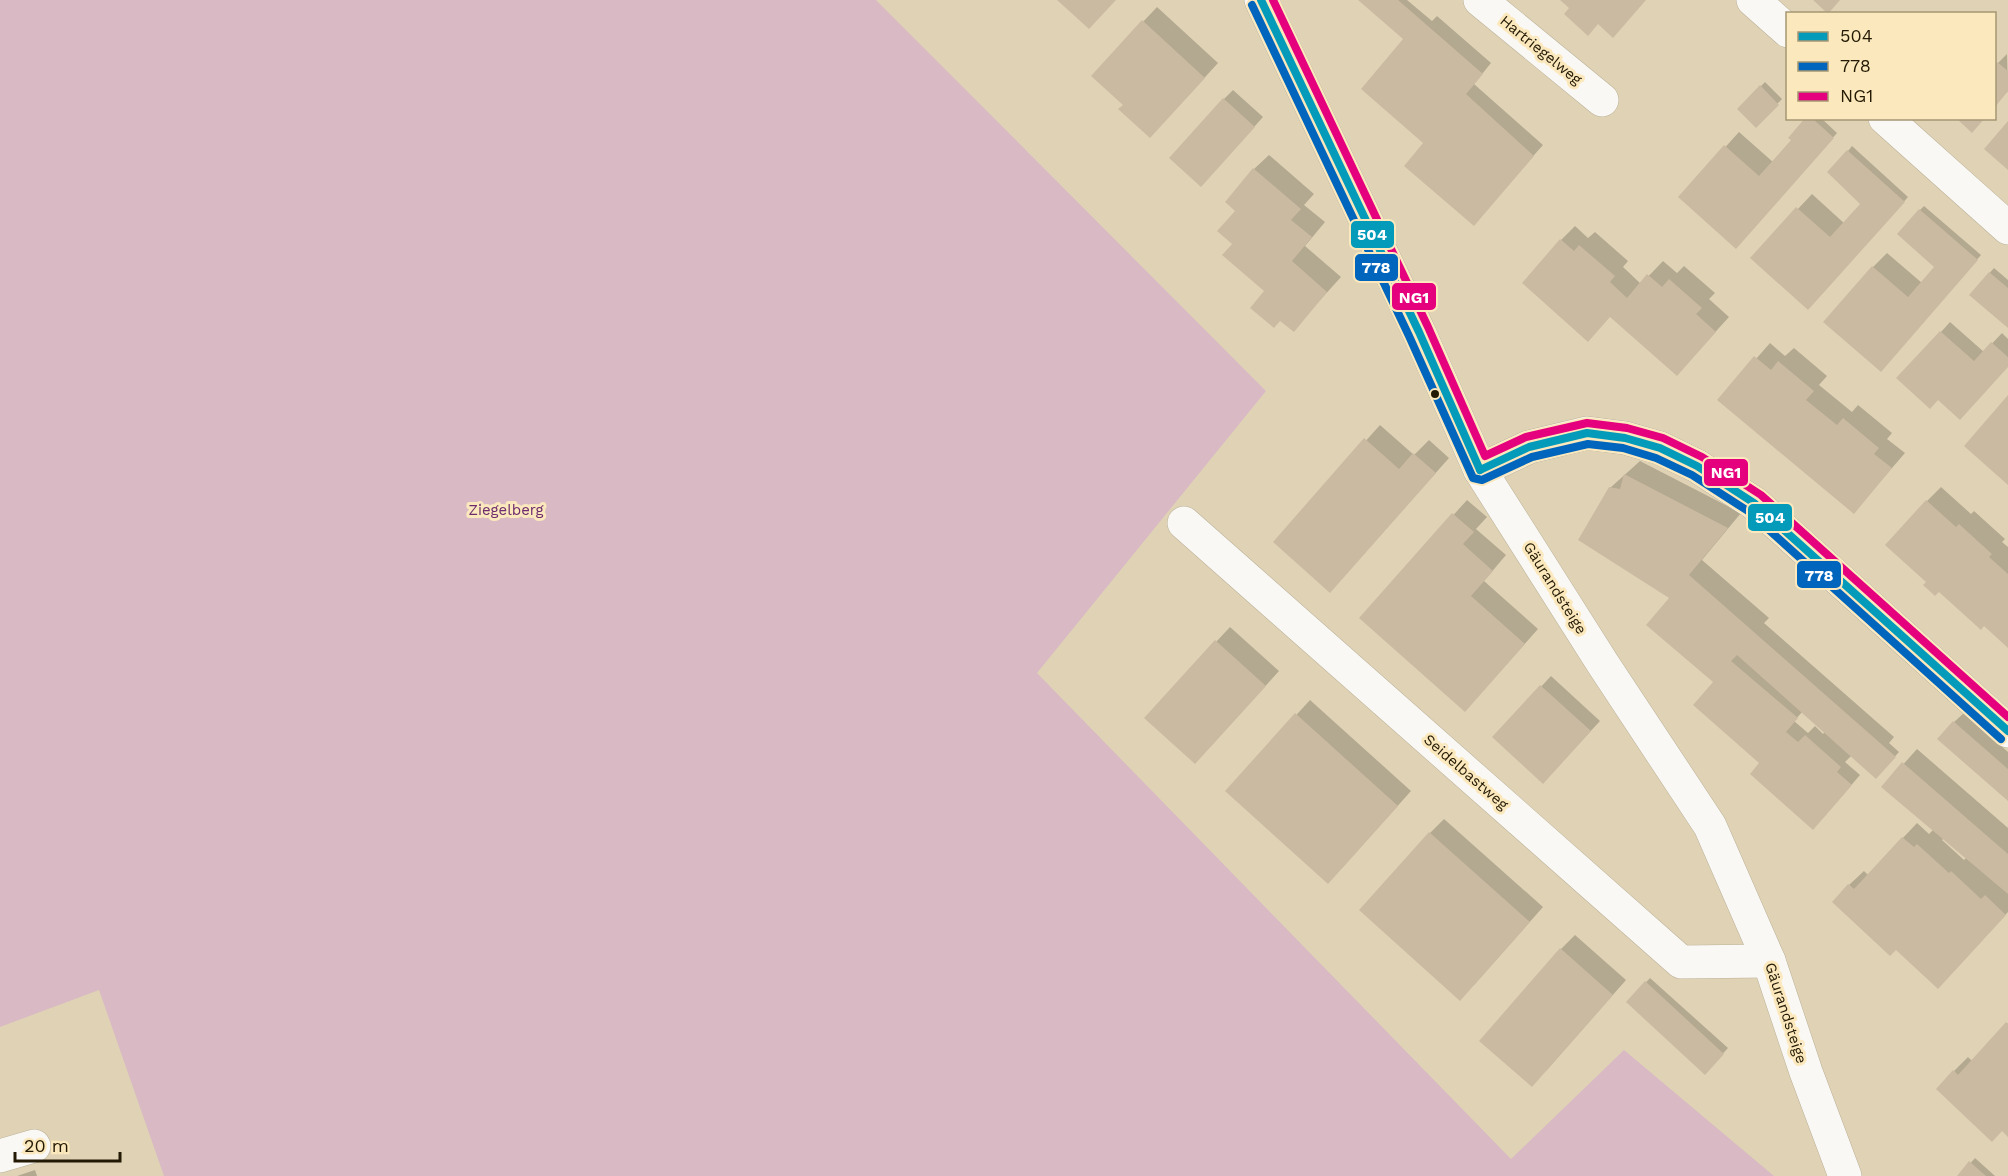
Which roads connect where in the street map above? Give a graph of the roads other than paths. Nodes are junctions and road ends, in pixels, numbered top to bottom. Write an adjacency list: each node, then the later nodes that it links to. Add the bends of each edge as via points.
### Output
1 (1261, 0): 8 (street, Gäurandsteige)
2 (1480, 0): 5 (street, Hartriegelweg)
3 (1753, 0): 4 (street)
4 (1786, 29)
5 (1602, 100)
6 (1887, 120): 7 (street)
7 (2008, 228)
8 (1480, 470): 10 (street, via 1529,447 1587,433 1660,448 1697,466 1754,503); 11 (street, Gäurandsteige, via 1710,826)
9 (1184, 523): 11 (street, Seidelbastweg, via 1681,962)
10 (2008, 732)
11 (1769, 961): 14 (street, Gäurandsteige)
12 (34, 1146): 13 (street)
13 (0, 1156)
14 (1845, 1176)

